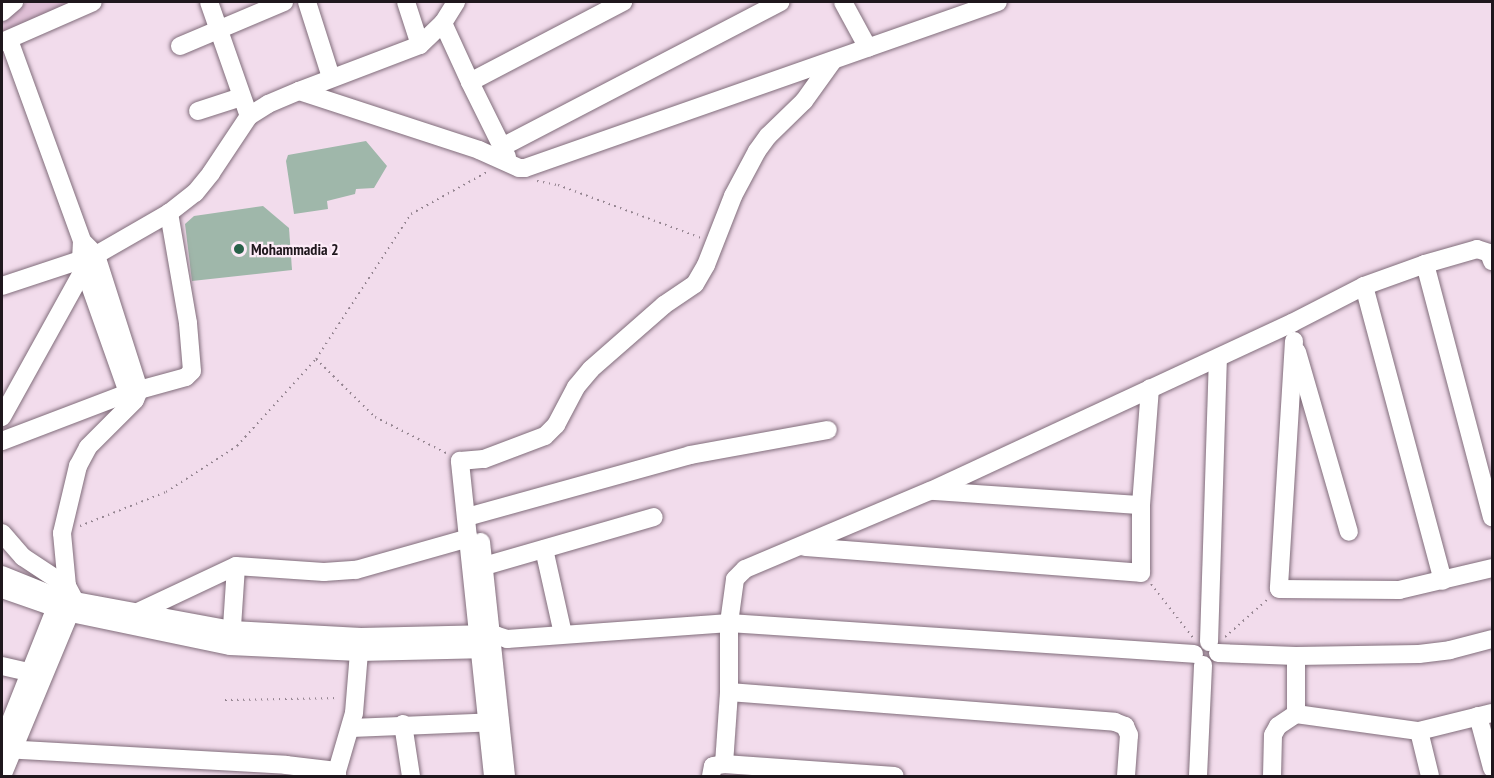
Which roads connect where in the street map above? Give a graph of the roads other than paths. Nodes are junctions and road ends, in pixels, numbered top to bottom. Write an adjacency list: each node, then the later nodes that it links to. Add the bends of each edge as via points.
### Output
1 (14, 2): 12 (street)
2 (93, 2): 15 (street)
3 (209, 2): 14 (street)
4 (284, 2): 14 (street)
5 (307, 2): 20 (street)
6 (406, 2): 16 (street)
7 (456, 2): 13 (street)
8 (623, 2): 21 (street)
9 (781, 2): 26 (street)
10 (998, 2): 18 (street)
11 (849, 3): 18 (street)
12 (2, 12)
13 (444, 23): 16 (street); 21 (street)
14 (217, 32): 17 (street); 23 (street)
15 (5, 41): 29 (street)
16 (420, 45): 20 (street)
17 (180, 46)
18 (868, 48): 19 (street)
19 (832, 62): 27 (street, via 525,168); 43 (street, via 804,101 757,151 694,284 591,369 545,436 484,459 466,460)
20 (331, 77): 22 (street)
21 (470, 82): 26 (street)
22 (299, 91): 25 (street); 27 (street, via 479,150)
23 (241, 97): 24 (street); 25 (street)
24 (198, 111)
25 (249, 116): 28 (street, via 195,193)
26 (502, 147): 27 (street)
27 (511, 165)
28 (170, 213): 29 (street); 37 (street, via 192,370 186,377)
29 (87, 261): 32 (street); 37 (street); 38 (street)
30 (1492, 261): 31 (street, via 1489,253 1477,249)
31 (1425, 264): 33 (street); 44 (street)
32 (2, 286)
33 (1364, 286): 34 (street); 55 (street)
34 (1293, 332): 35 (street); 46 (street); 55 (street, via 1279,589 1399,590)
35 (1218, 358): 36 (street); 64 (street)
36 (1150, 388): 41 (street); 42 (street)
37 (134, 395): 40 (street); 57 (street, via 88,447 78,466 62,533)
38 (2, 417)
39 (828, 430): 43 (street, via 690,455)
40 (2, 441)
41 (930, 491): 42 (street); 49 (street)
42 (1141, 505): 49 (street, via 1141,573)
43 (473, 515): 48 (street); 52 (street)
44 (1492, 517)
45 (654, 518): 50 (street)
46 (1349, 532)
47 (2, 533): 57 (street)
48 (469, 538): 51 (street, via 356,570 324,572); 52 (street)
49 (802, 547): 59 (street, via 745,569 735,579)
50 (544, 549): 52 (street); 60 (street)
51 (236, 566): 58 (street); 61 (street)
52 (478, 568): 63 (street)
53 (1492, 568): 55 (street)
54 (2, 575): 57 (street)
55 (1443, 581)
56 (2, 589): 57 (street)
57 (66, 600): 58 (street); 68 (street)
58 (134, 619): 61 (street)
59 (729, 623): 60 (street); 64 (street); 69 (street)
60 (563, 634): 63 (street)
61 (231, 638): 63 (street); 65 (street)
62 (1492, 639): 66 (street, via 1419,654)
63 (490, 641): 65 (street); 72 (street)
64 (1206, 651): 66 (street); 88 (street)
65 (359, 652): 74 (street)
66 (1296, 656): 70 (street)
67 (2, 666): 68 (street)
68 (36, 673): 76 (street)
69 (729, 692): 77 (street); 87 (street, via 1115,722 1125,726 1129,735)
70 (1296, 714): 75 (street); 89 (street, via 1278,726 1273,735)
71 (1485, 715): 75 (street); 78 (street)
72 (496, 722): 73 (street); 83 (street); 84 (street)
73 (403, 724): 74 (street); 82 (street)
74 (351, 728): 80 (street)
75 (1419, 730): 90 (street)
76 (6, 747): 79 (street); 81 (street)
77 (724, 764): 85 (street, via 713,766); 86 (street)
78 (1492, 768)
79 (283, 771): 80 (street)
80 (337, 774)
81 (2, 777)
82 (411, 777)
83 (493, 777)
84 (506, 777)
85 (711, 777)
86 (895, 777)
87 (1126, 777)
88 (1198, 777)
89 (1272, 777)
90 (1430, 777)

